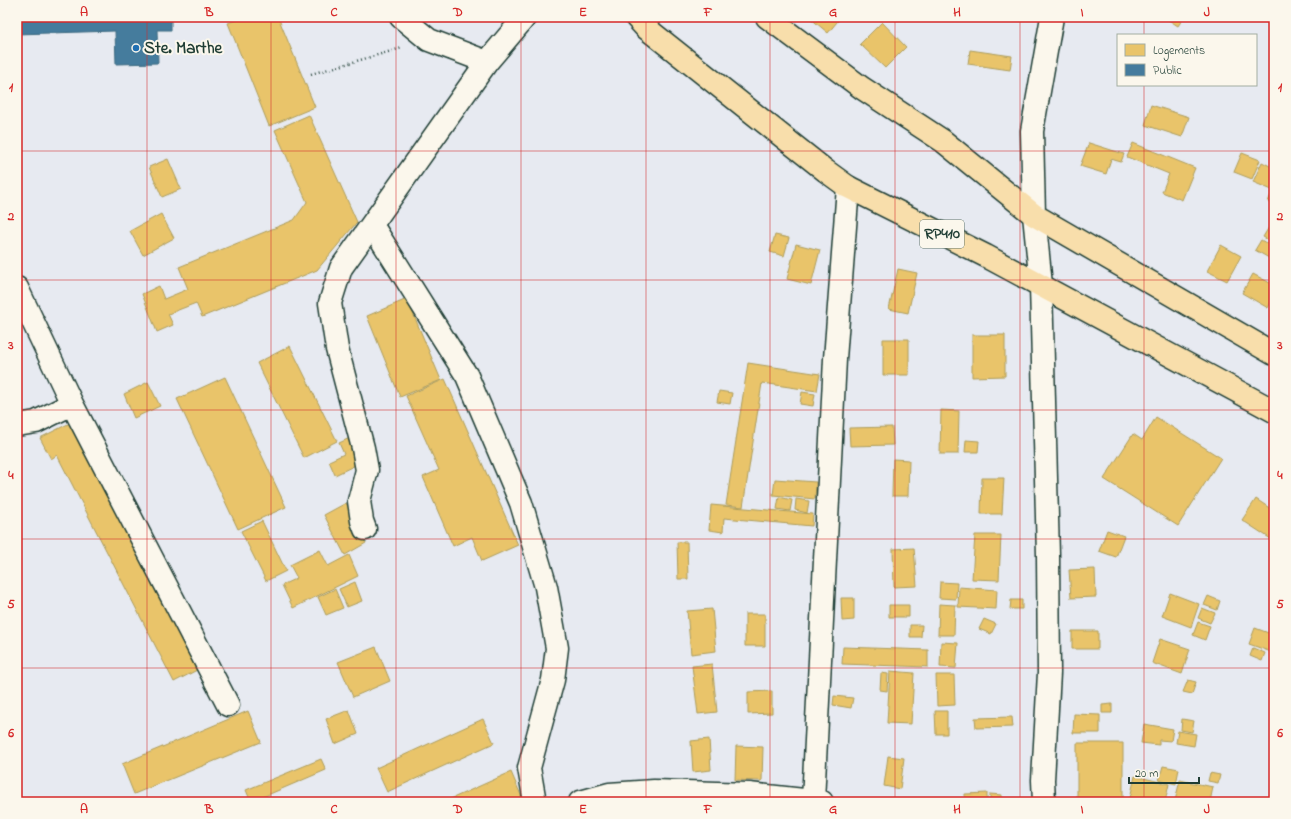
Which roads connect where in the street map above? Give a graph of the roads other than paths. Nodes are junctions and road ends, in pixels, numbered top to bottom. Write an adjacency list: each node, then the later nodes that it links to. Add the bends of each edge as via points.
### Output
1 (401, 17): 6 (street, via 429,40)
2 (525, 17): 6 (street)
3 (636, 17): 7 (main road, RP410, via 646,28)
4 (767, 17): 8 (main road, via 862,88 943,141)
5 (1052, 17): 8 (street, via 1032,131)
6 (487, 62): 9 (street)
7 (848, 187): 10 (main road, RP410); 20 (street, via 835,359)
8 (1034, 215): 10 (street); 12 (main road)
9 (372, 225): 16 (street, via 341,268 330,303 337,349 367,470 359,501); 18 (street, via 467,376 521,503 546,587 557,648 553,680 529,768)
10 (1041, 285): 14 (main road, RP410); 21 (street, via 1049,673)
11 (17, 288): 13 (street)
12 (1274, 354)
13 (72, 404): 15 (street, via 36,422); 17 (street)
14 (1274, 411)
15 (17, 425)
16 (365, 529)
17 (228, 705)
18 (535, 802)
19 (580, 802): 20 (street, via 608,794 654,791 749,794)
20 (817, 802)
21 (1044, 802)

